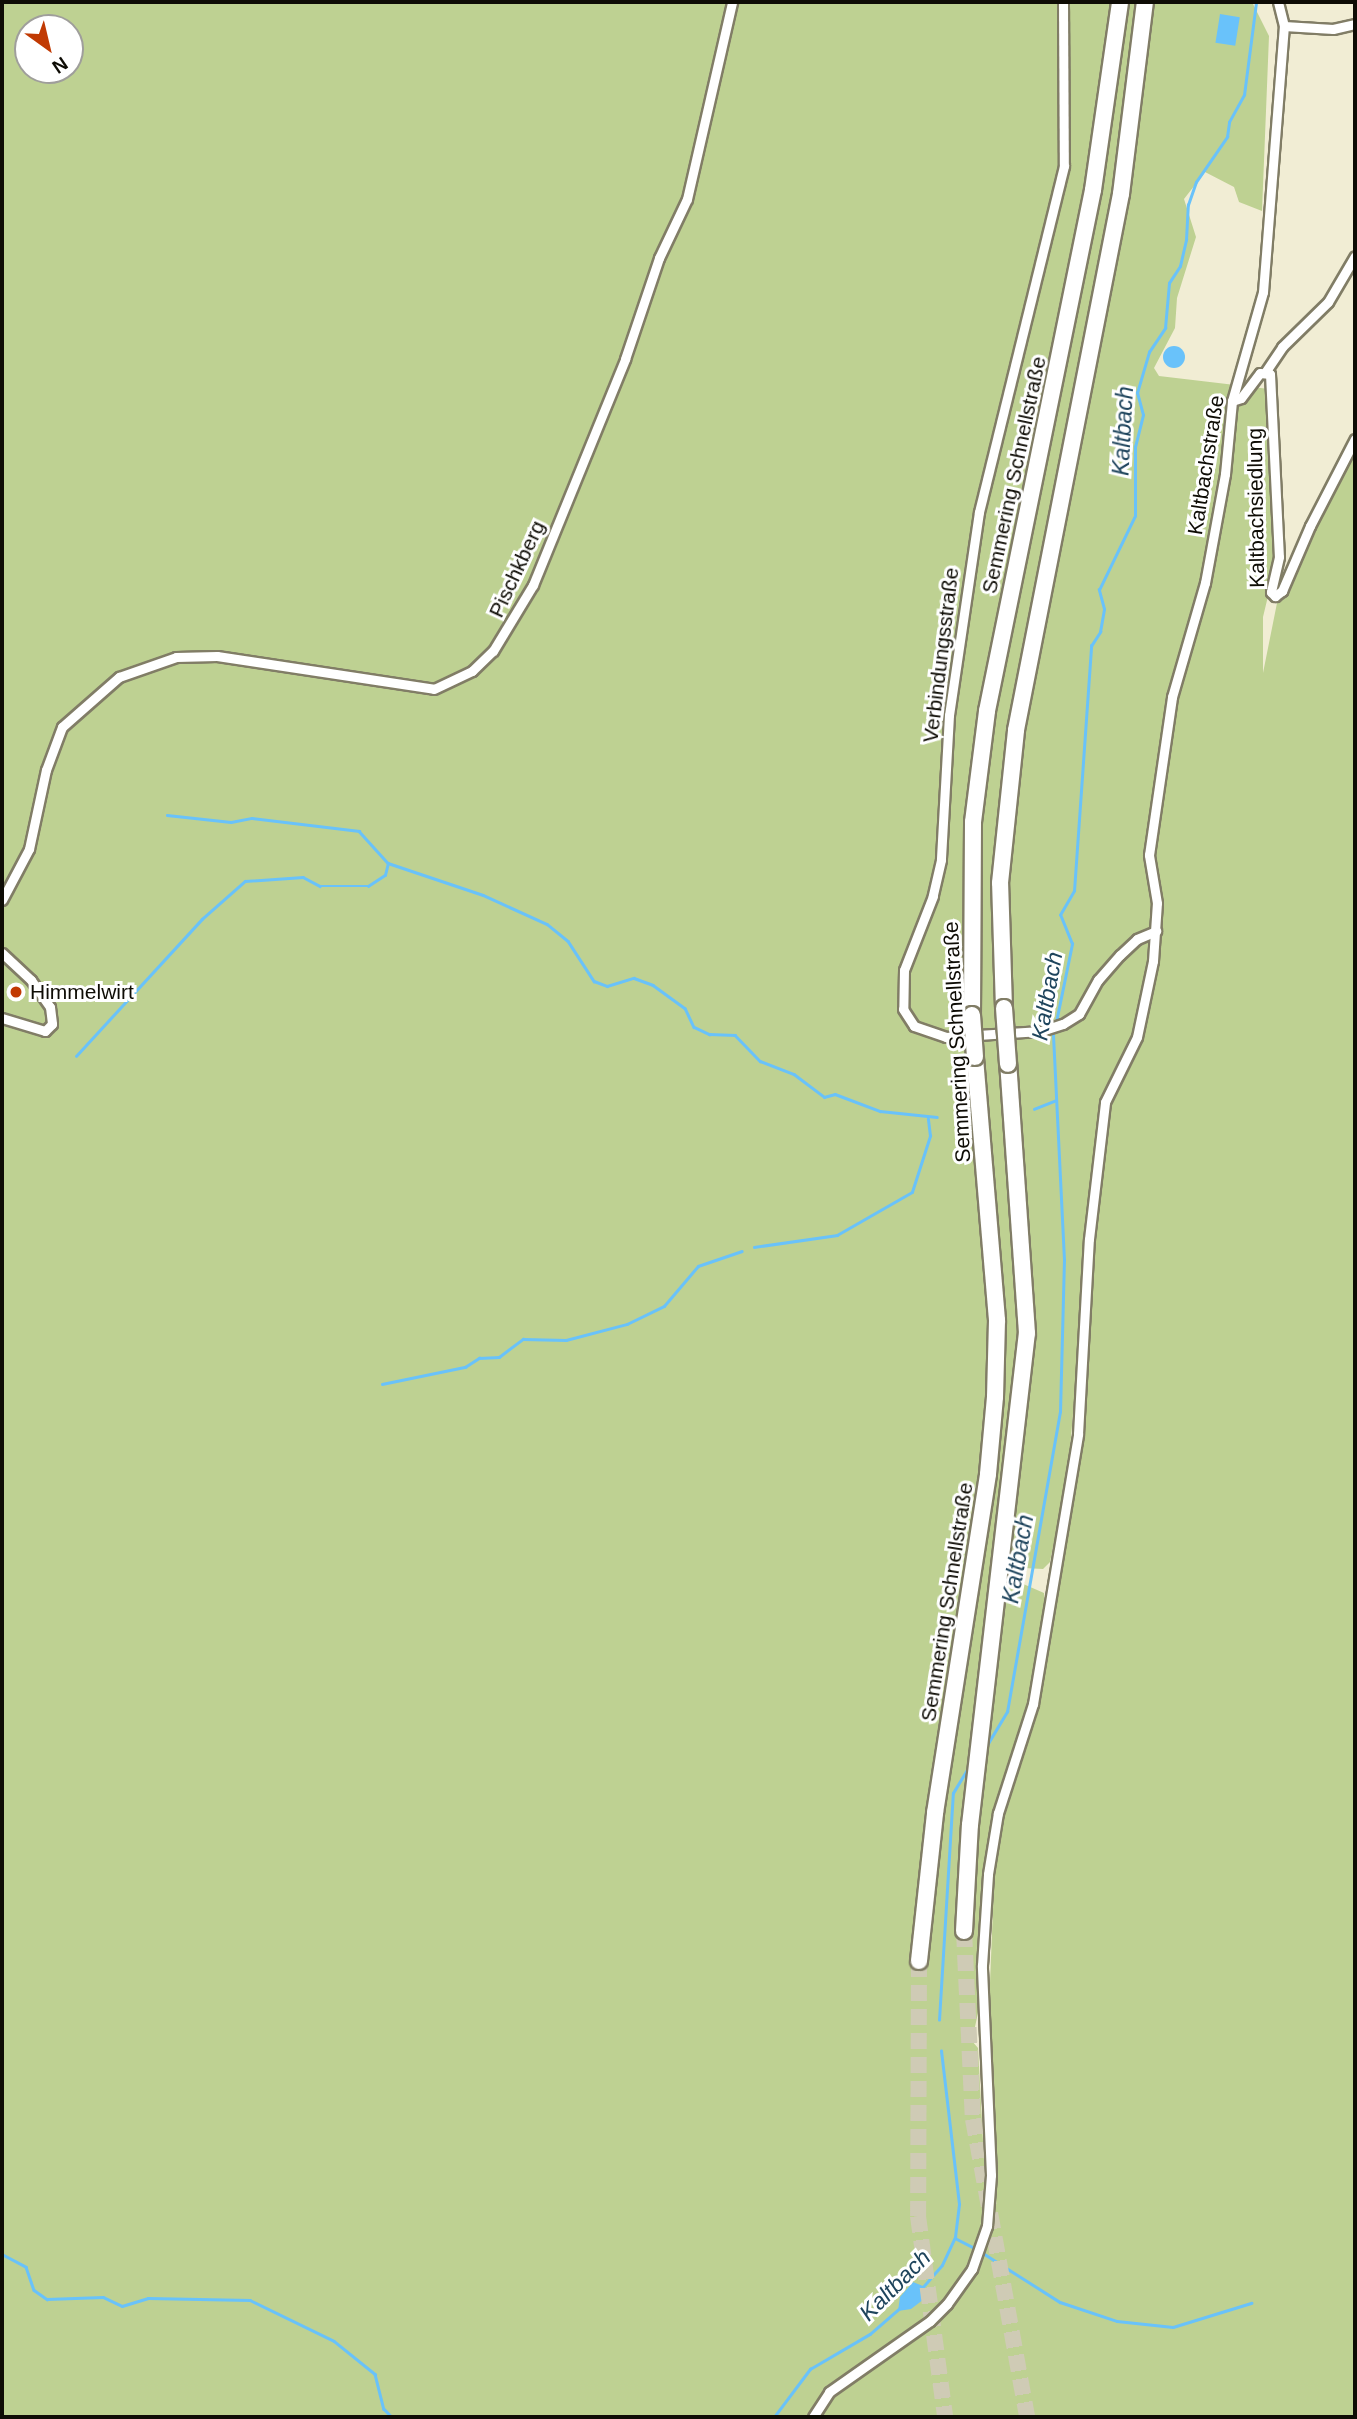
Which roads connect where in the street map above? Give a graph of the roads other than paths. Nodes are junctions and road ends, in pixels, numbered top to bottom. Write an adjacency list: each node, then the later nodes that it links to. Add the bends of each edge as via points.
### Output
1 (732, 2): 12 (street, Pischkberg, via 687,199 659,258 625,359 533,585 493,652 472,671 434,689 217,656 176,657 119,677 62,727 46,770 29,849)
2 (1063, 2): 13 (street, Verbindungsstraße, via 1064,166 979,512 949,715 941,860 933,896 904,971 901,997 909,1020 930,1034 1041,1031 1079,1014 1098,979 1120,955 1137,939)
3 (1121, 2): 17 (highway, Semmering Schnellstraße, bridge, via 1093,190 987,711 974,822 972,1015 997,1320 995,1397 988,1474 935,1813)
4 (1145, 2): 16 (highway, bridge, via 1121,194 1016,730 1000,883 1027,1333 975,1780)
5 (1278, 2): 7 (street, Kaltbachstraße)
6 (1355, 24): 7 (street, via 1333,29)
7 (1284, 26): 10 (street, Kaltbachstraße, via 1263,292)
8 (1355, 256): 9 (street, Kaltbachsiedlung, via 1328,302 1282,347)
9 (1266, 371): 10 (street, Kaltbachsiedlung, via 1241,398); 11 (street, Kaltbachsiedlung, via 1273,380 1270,447 1279,557 1271,592 1275,597 1282,591)
10 (1232, 401): 13 (street, Kaltbachstraße, via 1225,474 1205,583 1172,697 1152,820 1149,855 1157,903)
11 (1355, 439)
12 (2, 900)
13 (1156, 931): 18 (street, Kaltbachstraße, via 1137,1037 1110,1089 1101,1125 1078,1434 1033,1703 998,1813 990,1863 982,1965 991,2175 987,2226 972,2269 947,2304 829,2392)
14 (2, 953): 15 (street, via 31,980 50,1007 52,1024 45,1031)
15 (2, 1018)
16 (964, 1931)
17 (919, 1961)
18 (814, 2417)

